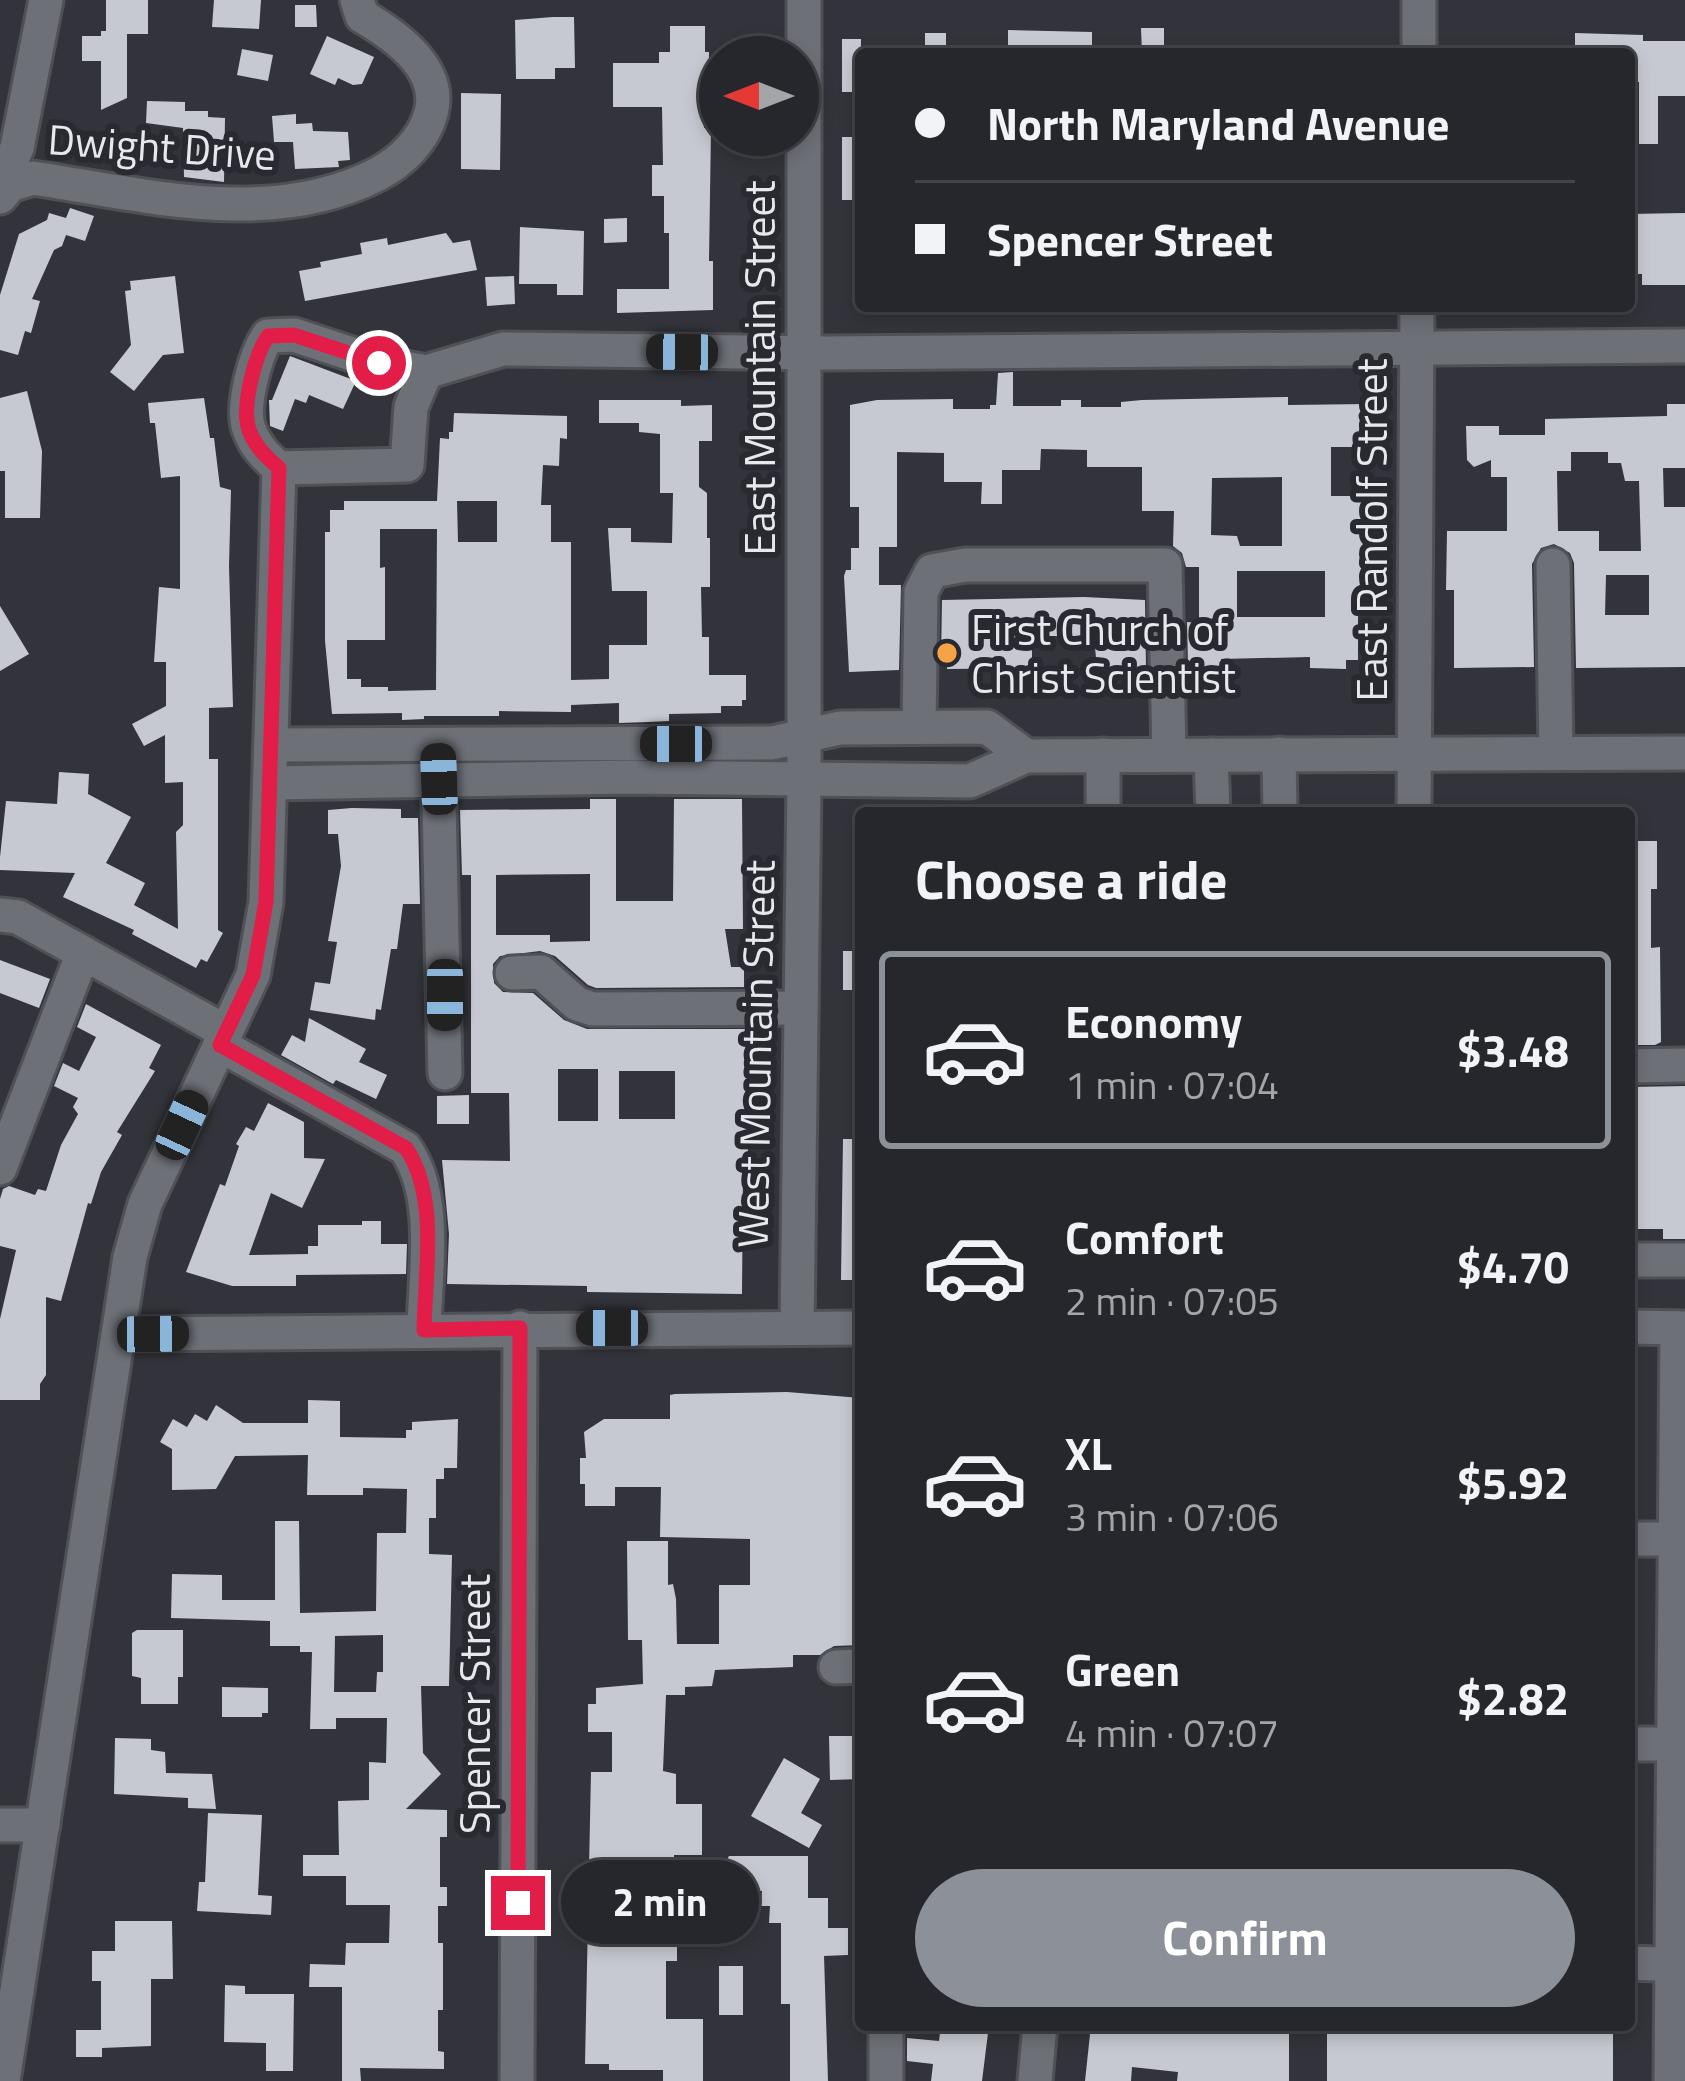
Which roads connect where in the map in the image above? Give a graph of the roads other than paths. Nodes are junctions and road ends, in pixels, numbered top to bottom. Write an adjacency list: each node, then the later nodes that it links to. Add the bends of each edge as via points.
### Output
1 (46, 0): 6 (street, via 17,148)
2 (357, 0): 7 (street, Dwight Drive, via 362,16 426,69 433,90 426,130 386,170 333,194 269,203 180,200 33,178)
3 (804, 0): 11 (street, East Mountain Street)
4 (1419, 0): 5 (street)
5 (1419, 48)
6 (0, 185)
7 (0, 197)
8 (1418, 312): 10 (street, East Randolf Street)
9 (1685, 346): 10 (street)
10 (1417, 350): 11 (street); 24 (street, East Randolf Street)
11 (803, 353): 12 (street, via 503,349); 16 (street, East Mountain Street)
12 (426, 372): 13 (street, via 411,407 407,465); 13 (street, via 294,335 268,336 255,355 247,425)
13 (279, 468): 18 (street)
14 (1553, 565): 19 (street)
15 (919, 727): 16 (street); 21 (street, via 921,592 932,572 965,565 1165,565); 26 (street, via 987,727)
16 (804, 736): 17 (street, via 772,743); 28 (street, East Mountain Street)
17 (438, 745): 18 (street); 27 (street)
18 (273, 746): 29 (street)
19 (1556, 753): 20 (street); 24 (street)
20 (1685, 753)
21 (1169, 754): 22 (street); 25 (street)
22 (1211, 754): 23 (street); 31 (street)
23 (1279, 754): 24 (street); 32 (street)
24 (1414, 754): 33 (street, East Randolf Street)
25 (1103, 755): 26 (street); 30 (street)
26 (1026, 756): 28 (street, via 970,781)
27 (439, 779): 28 (street); 29 (street); 41 (street)
28 (804, 781): 37 (street, West Mountain Street)
29 (271, 783): 38 (street, via 266,902 253,975)
30 (1103, 807)
31 (1213, 807)
32 (1280, 807)
33 (1414, 807)
34 (0, 915): 35 (street)
35 (83, 953): 38 (street); 42 (street)
36 (512, 973): 37 (street, via 541,972 593,1009)
37 (801, 1008): 47 (street, West Mountain Street)
38 (223, 1039): 50 (street, via 406,1148 426,1210); 51 (street, via 145,1204)
39 (1685, 1065): 40 (street)
40 (1635, 1066)
41 (445, 1073)
42 (0, 1168)
43 (1635, 1260): 44 (street)
44 (1685, 1260)
45 (1635, 1327): 49 (street)
46 (520, 1328): 47 (street); 50 (street); 63 (street, Spencer Street)
47 (797, 1328): 48 (street)
48 (855, 1328)
49 (1681, 1328): 53 (street)
50 (424, 1330): 51 (street)
51 (119, 1334): 57 (street)
52 (1635, 1539): 53 (street)
53 (1680, 1539): 55 (street)
54 (1635, 1744): 55 (street)
55 (1679, 1744): 59 (street)
56 (0, 1825): 57 (street)
57 (43, 1825): 62 (street)
58 (1635, 1963): 59 (street)
59 (1678, 1965): 66 (street)
60 (886, 2031): 64 (street)
61 (1039, 2031): 65 (street)
62 (2, 2075)
63 (518, 2081)
64 (886, 2081)
65 (1035, 2081)
66 (1670, 2081)

